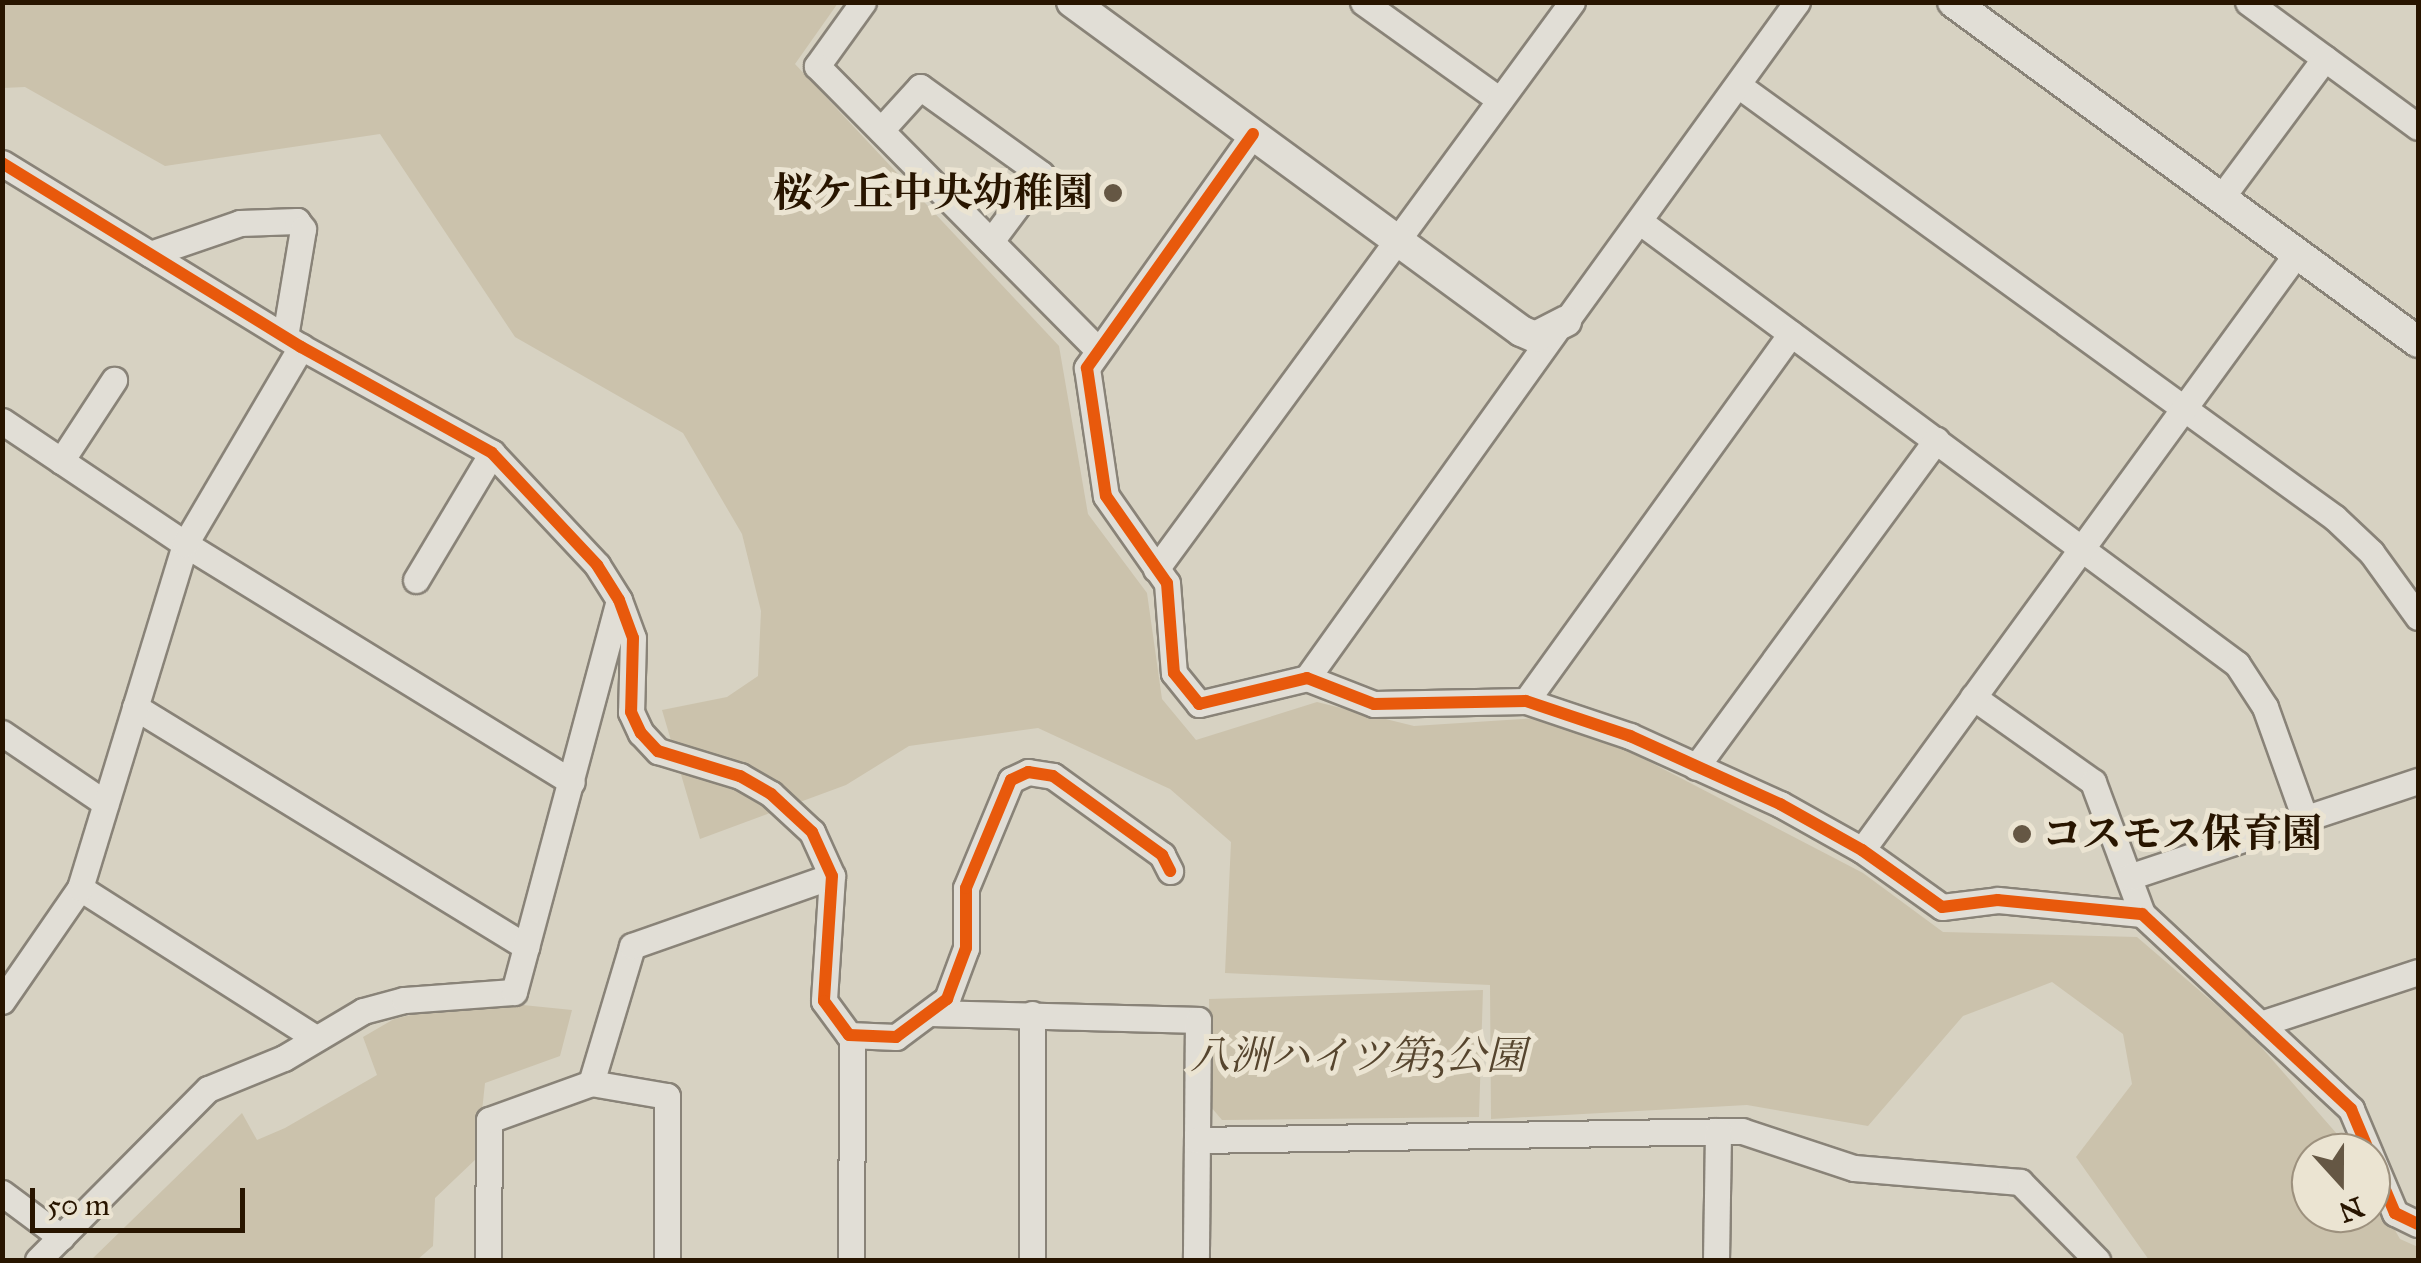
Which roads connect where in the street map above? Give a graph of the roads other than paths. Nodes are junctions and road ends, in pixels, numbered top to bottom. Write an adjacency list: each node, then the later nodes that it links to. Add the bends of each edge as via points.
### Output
1 (863, 2): 12 (street, via 817,66)
2 (1072, 2): 13 (street)
3 (1362, 2): 10 (street)
4 (1572, 2): 10 (street)
5 (1798, 2): 9 (street)
6 (1953, 2): 15 (street)
7 (2248, 2): 8 (street)
8 (2326, 58): 11 (street); 15 (street)
9 (1738, 85): 16 (street); 27 (street)
10 (1500, 100): 17 (street)
11 (2418, 126)
12 (881, 130): 18 (street); 18 (street, via 920,88 1041,174)
13 (1253, 134): 17 (street); 25 (street)
14 (2, 163): 20 (street)
15 (2220, 198): 19 (street)
16 (1639, 221): 21 (street); 22 (street)
17 (1397, 240): 21 (street, via 1521,331 1534,337); 34 (street)
18 (991, 241): 25 (street)
19 (2296, 253): 24 (street); 27 (street)
20 (150, 254): 23 (street); 23 (street, via 240,222 297,221 303,228)
21 (1560, 326): 38 (street)
22 (1791, 333): 29 (street); 40 (street)
23 (293, 342): 30 (street); 32 (street)
24 (2418, 342)
25 (1096, 349): 34 (street, via 1087,368 1106,496)
26 (114, 380): 31 (street)
27 (2186, 405): 33 (street); 37 (street, via 2335,518 2399,586)
28 (2, 421): 31 (street)
29 (1936, 440): 33 (street); 43 (street)
30 (492, 454): 35 (street); 36 (street, via 597,565)
31 (62, 461): 32 (street)
32 (185, 544): 41 (street); 45 (street)
33 (2082, 547): 39 (street); 47 (street, via 2208,640 2253,684)
34 (1156, 569): 38 (street, via 1167,583 1174,673 1199,704)
35 (416, 580)
36 (619, 600): 45 (street); 50 (street, via 632,638 631,712 641,733 658,751 740,776 780,800 812,832)
37 (2418, 618)
38 (1306, 678): 40 (street, via 1374,704)
39 (1973, 697): 48 (street); 51 (street, via 2093,782)
40 (1526, 700): 43 (street)
41 (135, 707): 46 (street); 54 (street)
42 (2, 734): 46 (street)
43 (1696, 767): 48 (street)
44 (2418, 781): 47 (street)
45 (572, 782): 54 (street)
46 (106, 804): 52 (street)
47 (2305, 819): 51 (street)
48 (1862, 850): 53 (street, via 1942,907 1998,900)
49 (1170, 872): 58 (street, via 1162,856 1054,776 1028,772 1012,780 966,888 960,975)
50 (832, 876): 61 (street, via 824,1001 838,1028); 63 (street, via 632,946)
51 (2129, 877): 53 (street)
52 (80, 888): 55 (street); 62 (street)
53 (2142, 914): 60 (street)
54 (526, 947): 62 (street, via 514,992 404,1000 342,1019)
55 (12, 966): 57 (street)
56 (2418, 972): 60 (street)
57 (2, 1002)
58 (933, 1013): 59 (street); 61 (street, via 896,1037)
59 (1032, 1014): 65 (street, via 1198,1020); 73 (street)
60 (2260, 1024): 67 (street, via 2352,1109 2395,1213)
61 (852, 1036): 72 (street)
62 (314, 1037): 68 (street, via 284,1058 208,1089)
63 (591, 1083): 70 (street, via 488,1120); 71 (street, via 667,1096)
64 (1718, 1131): 65 (street); 75 (street); 76 (street, via 1742,1131 1854,1168 2020,1182)
65 (1197, 1140): 74 (street)
66 (2, 1192): 68 (street)
67 (2418, 1224)
68 (61, 1237): 69 (street)
69 (38, 1260)
70 (488, 1260)
71 (666, 1260)
72 (851, 1260)
73 (1032, 1260)
74 (1196, 1260)
75 (1716, 1260)
76 (2097, 1260)

